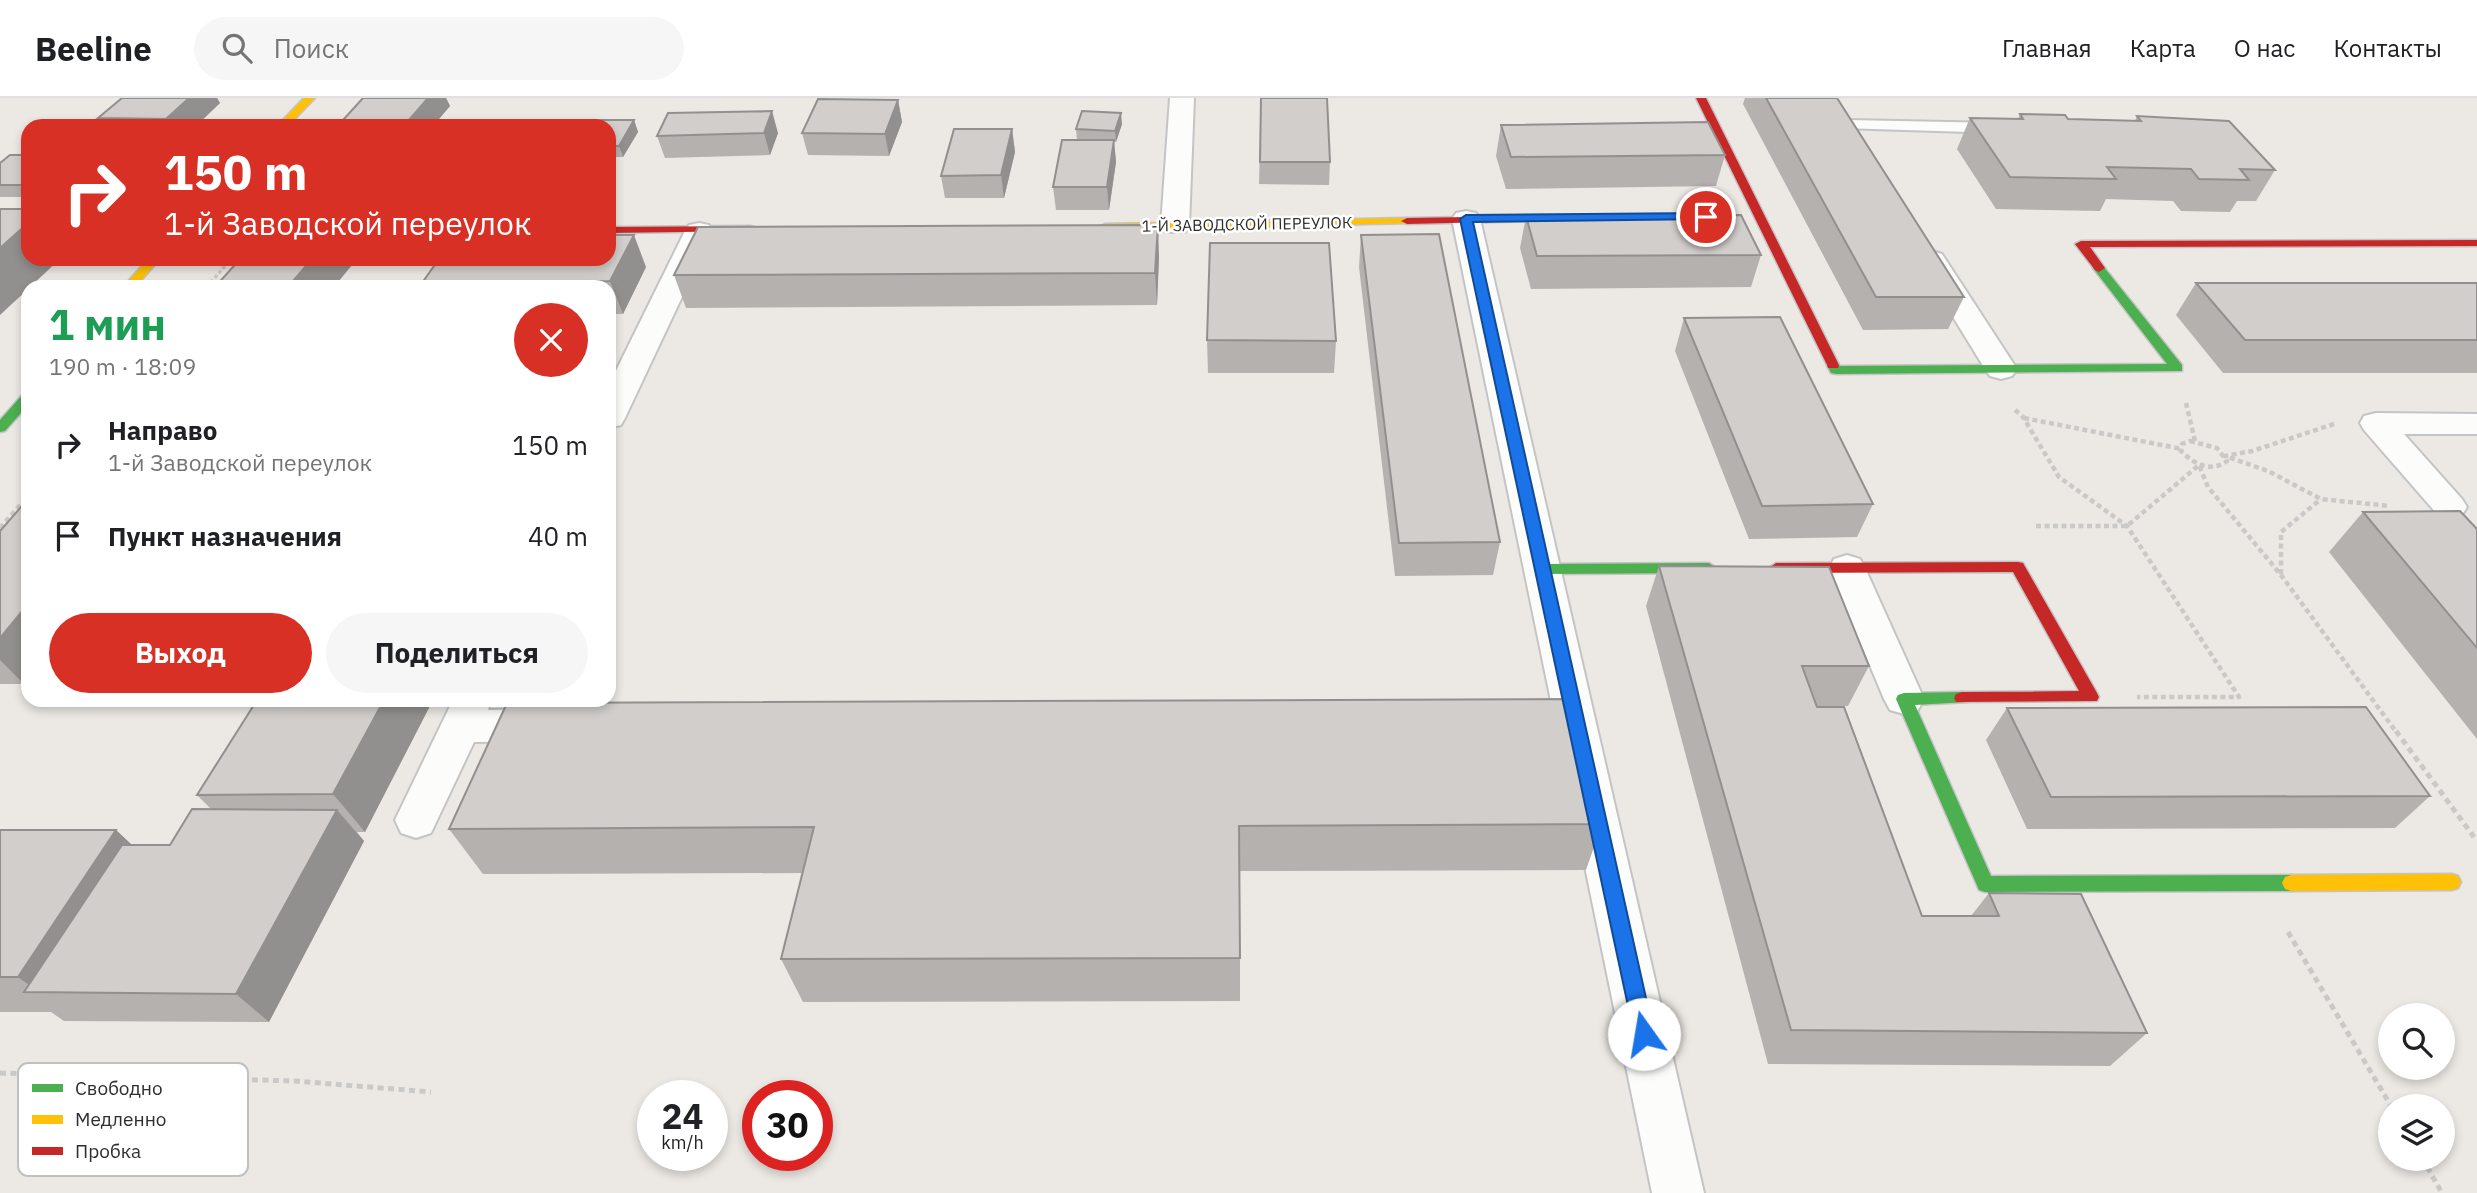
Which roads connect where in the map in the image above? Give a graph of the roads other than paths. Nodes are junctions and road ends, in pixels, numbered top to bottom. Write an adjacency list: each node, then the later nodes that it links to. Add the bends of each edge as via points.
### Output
1 (310, 98): 5 (street)
2 (1182, 98): 10 (street)
3 (1701, 98): 19 (street, via 1753,216 1836,370)
4 (1831, 98): 7 (street)
5 (289, 119)
6 (2013, 128): 7 (lane)
7 (1854, 136)
8 (1592, 218): 9 (street, 1-Й ЗАВОДСКОЙ ПЕРЕУЛОК)
9 (1466, 219): 10 (street, 1-Й ЗАВОДСКОЙ ПЕРЕУЛОК); 28 (street)
10 (1175, 226): 11 (street, 1-Й ЗАВОДСКОЙ ПЕРЕУЛОК)
11 (1091, 227)
12 (700, 229): 13 (street); 14 (street); 20 (street)
13 (770, 229)
14 (616, 230)
15 (1920, 241): 19 (street)
16 (2477, 243): 19 (street, via 2081,244 2177,368)
17 (148, 266): 18 (street)
18 (135, 280)
19 (2001, 369)
20 (616, 403)
21 (21, 405): 23 (street)
22 (2477, 424): 24 (street, via 2376,424)
23 (0, 428)
24 (2451, 507)
25 (1723, 568): 28 (street)
26 (1764, 568): 27 (street)
27 (1847, 568): 29 (street); 29 (street, via 2018,566 2091,697)
28 (1543, 569): 32 (street)
29 (1904, 699): 35 (street, via 1985,884)
30 (467, 713): 33 (street); 34 (street)
31 (1532, 715): 32 (street)
32 (1574, 715): 36 (street)
33 (586, 725)
34 (415, 820)
35 (2452, 882)
36 (1678, 1193)

